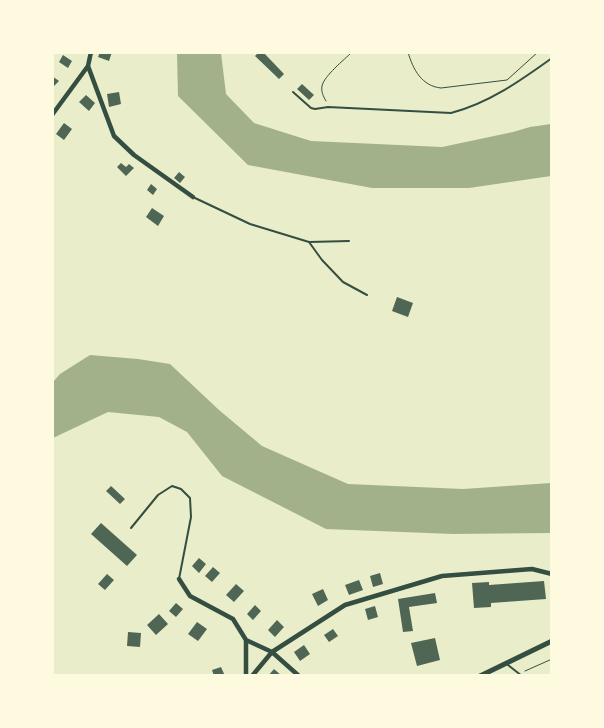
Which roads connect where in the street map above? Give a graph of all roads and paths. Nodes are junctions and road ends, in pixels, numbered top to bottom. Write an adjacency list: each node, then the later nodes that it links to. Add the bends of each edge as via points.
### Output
1 (91, 52): 6 (street)
2 (352, 52): 8 (path, via 324,79 322,94)
3 (408, 52): 4 (path, via 419,76 432,87 441,88 507,80)
4 (538, 52)
5 (552, 58): 8 (lane, via 496,95 451,113)
6 (88, 66): 9 (street); 10 (street, via 114,136 134,155)
7 (293, 92): 8 (lane, via 311,108)
8 (328, 107)
9 (52, 114)
10 (193, 196): 12 (lane, via 250,224)
11 (349, 241): 12 (lane)
12 (309, 242): 13 (lane, via 343,282)
13 (367, 295)
14 (131, 528): 16 (lane, via 158,496 172,486 190,498 191,516)
15 (552, 574): 19 (street, via 532,569 442,576 345,605)
16 (179, 579): 17 (street, via 190,596 233,619)
17 (246, 640): 19 (street); 23 (street)
18 (552, 641): 21 (street)
19 (272, 652): 24 (street); 25 (street)
20 (552, 659): 22 (path)
21 (506, 663): 22 (lane); 26 (street)
22 (520, 675)
23 (246, 676)
24 (252, 676)
25 (299, 676)
26 (480, 676)

